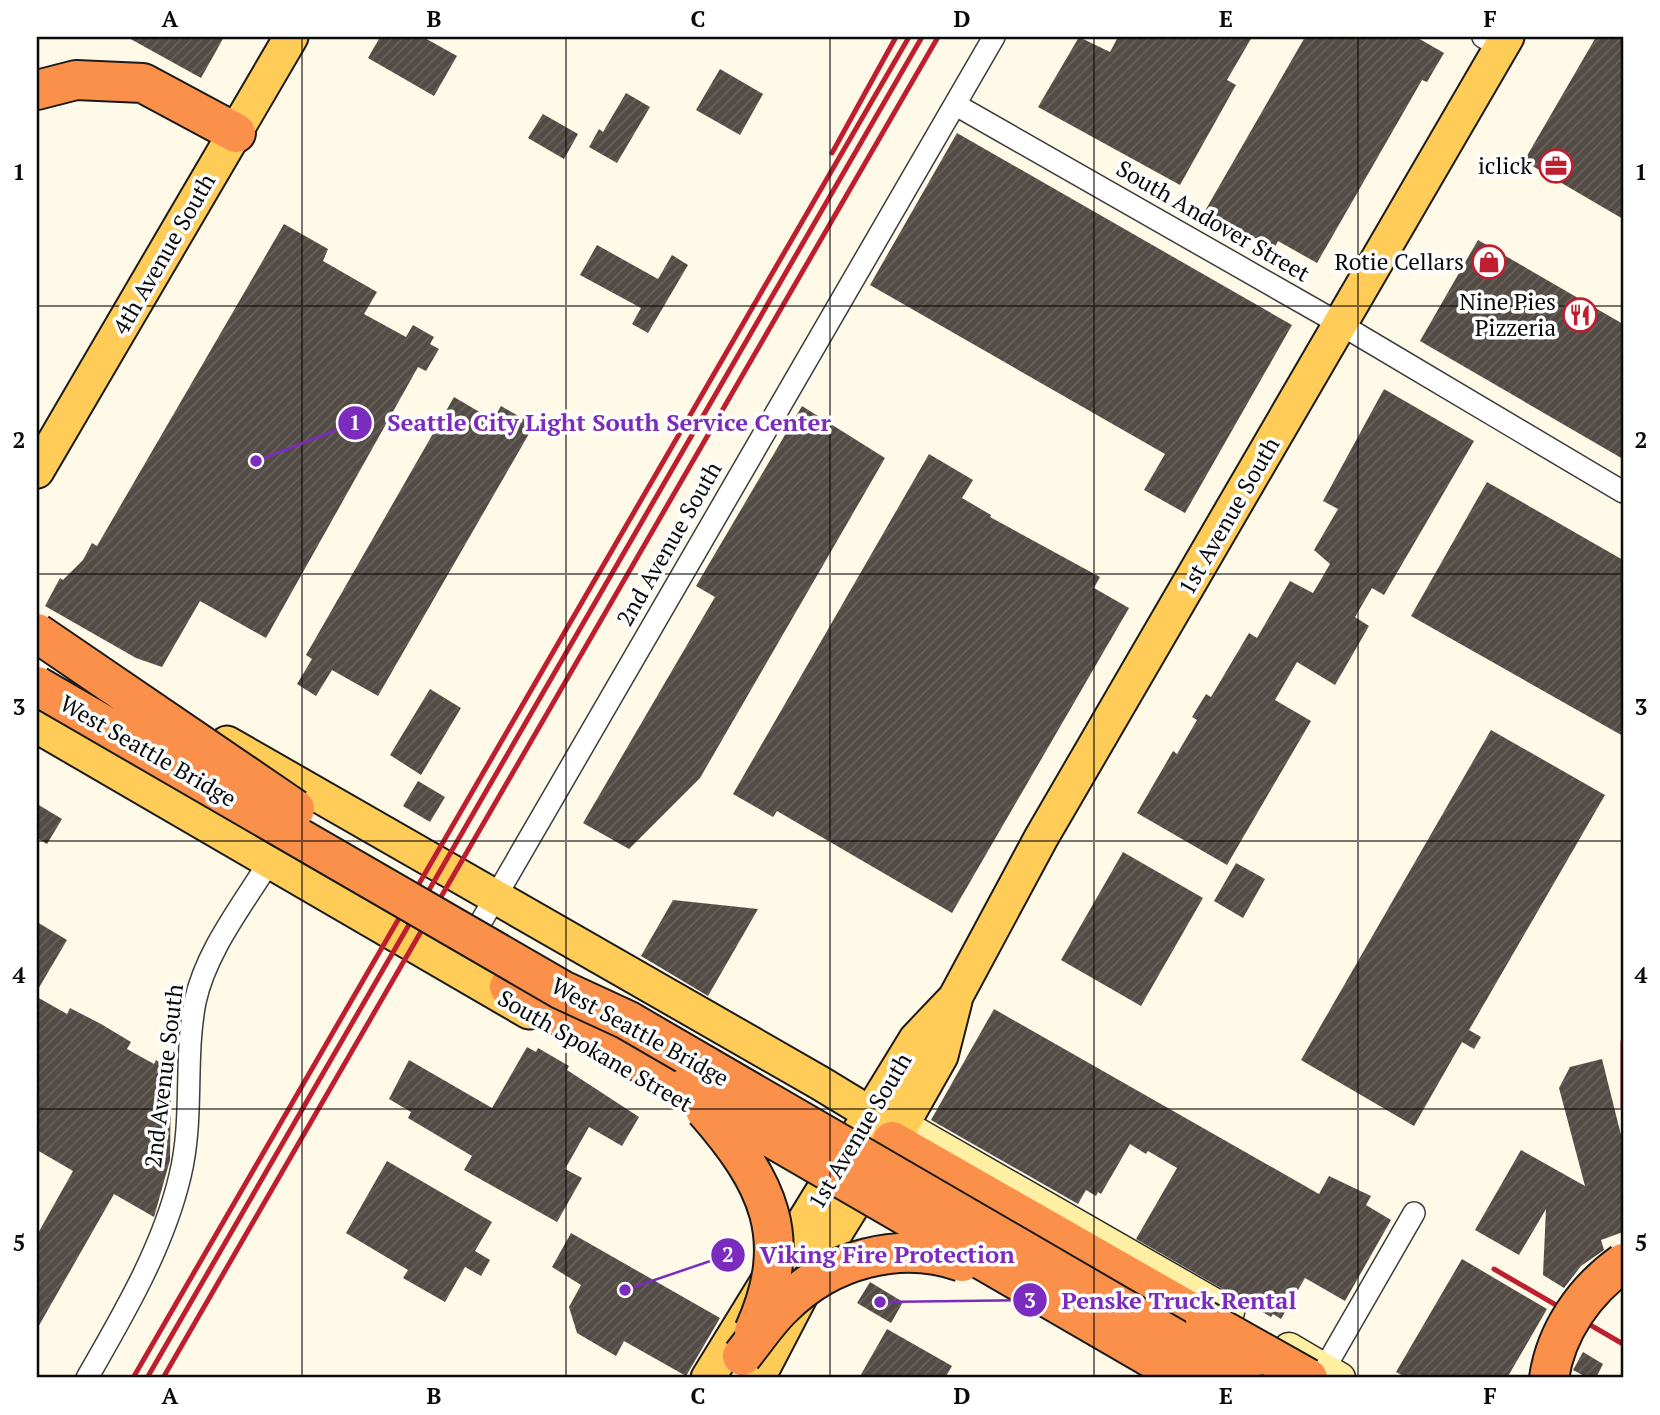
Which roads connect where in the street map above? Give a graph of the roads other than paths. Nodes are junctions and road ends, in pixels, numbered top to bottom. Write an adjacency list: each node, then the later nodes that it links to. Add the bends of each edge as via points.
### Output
1 (291, 37): 6 (main road, 4th Avenue South)
2 (994, 37): 5 (street, 2nd Avenue South)
3 (1497, 40): 7 (main road, 1st Avenue South)
4 (37, 90): 6 (highway, via 76,80 143,83)
5 (956, 105): 7 (street, South Andover Street); 18 (street, 2nd Avenue South)
6 (236, 133): 8 (main road, 4th Avenue South)
7 (1340, 324): 9 (street, South Andover Street); 22 (main road, 1st Avenue South, via 1041,838 955,998 916,1039)
8 (37, 471)
9 (1623, 492)
10 (37, 634): 14 (main road); 20 (highway, bridge, via 383,869 571,978)
11 (37, 686): 20 (highway, West Seattle Bridge, bridge, via 562,990)
12 (37, 716): 21 (highway, West Seattle Bridge)
13 (37, 726): 16 (main road, South Spokane Street)
14 (311, 792): 15 (main road); 16 (main road)
15 (368, 825): 17 (main road); 18 (main road)
16 (269, 862): 17 (main road, South Spokane Street); 30 (street, 2nd Avenue South, via 203,975 192,1029 189,1116 180,1176 148,1264)
17 (328, 896): 19 (main road, South Spokane Street)
18 (496, 898): 19 (street, 2nd Avenue South); 22 (main road)
19 (453, 968): 23 (main road, South Spokane Street)
20 (627, 1020): 34 (highway, West Seattle Bridge, bridge)
21 (685, 1088): 26 (highway, West Seattle Bridge, bridge); 28 (highway, bridge, via 751,1168 772,1221 769,1289)
22 (888, 1127): 23 (main road, 1st Avenue South); 27 (main road); 29 (highway, bridge, via 1120,1272)
23 (841, 1194): 28 (main road, 1st Avenue South, via 822,1255); 31 (main road, 1st Avenue South); 32 (main road, South Spokane Street)
24 (1414, 1213): 29 (street)
25 (1623, 1263): 35 (highway, bridge, via 1575,1312 1555,1352)
26 (1010, 1279): 28 (highway, bridge, via 940,1254 879,1254 844,1265 781,1307); 33 (highway, West Seattle Bridge, bridge)
27 (1226, 1310): 29 (main road); 33 (main road)
28 (743, 1371)
29 (1323, 1376)
30 (87, 1378)
31 (708, 1378)
32 (1152, 1378)
33 (1186, 1378)
34 (1243, 1378)
35 (1549, 1378)

